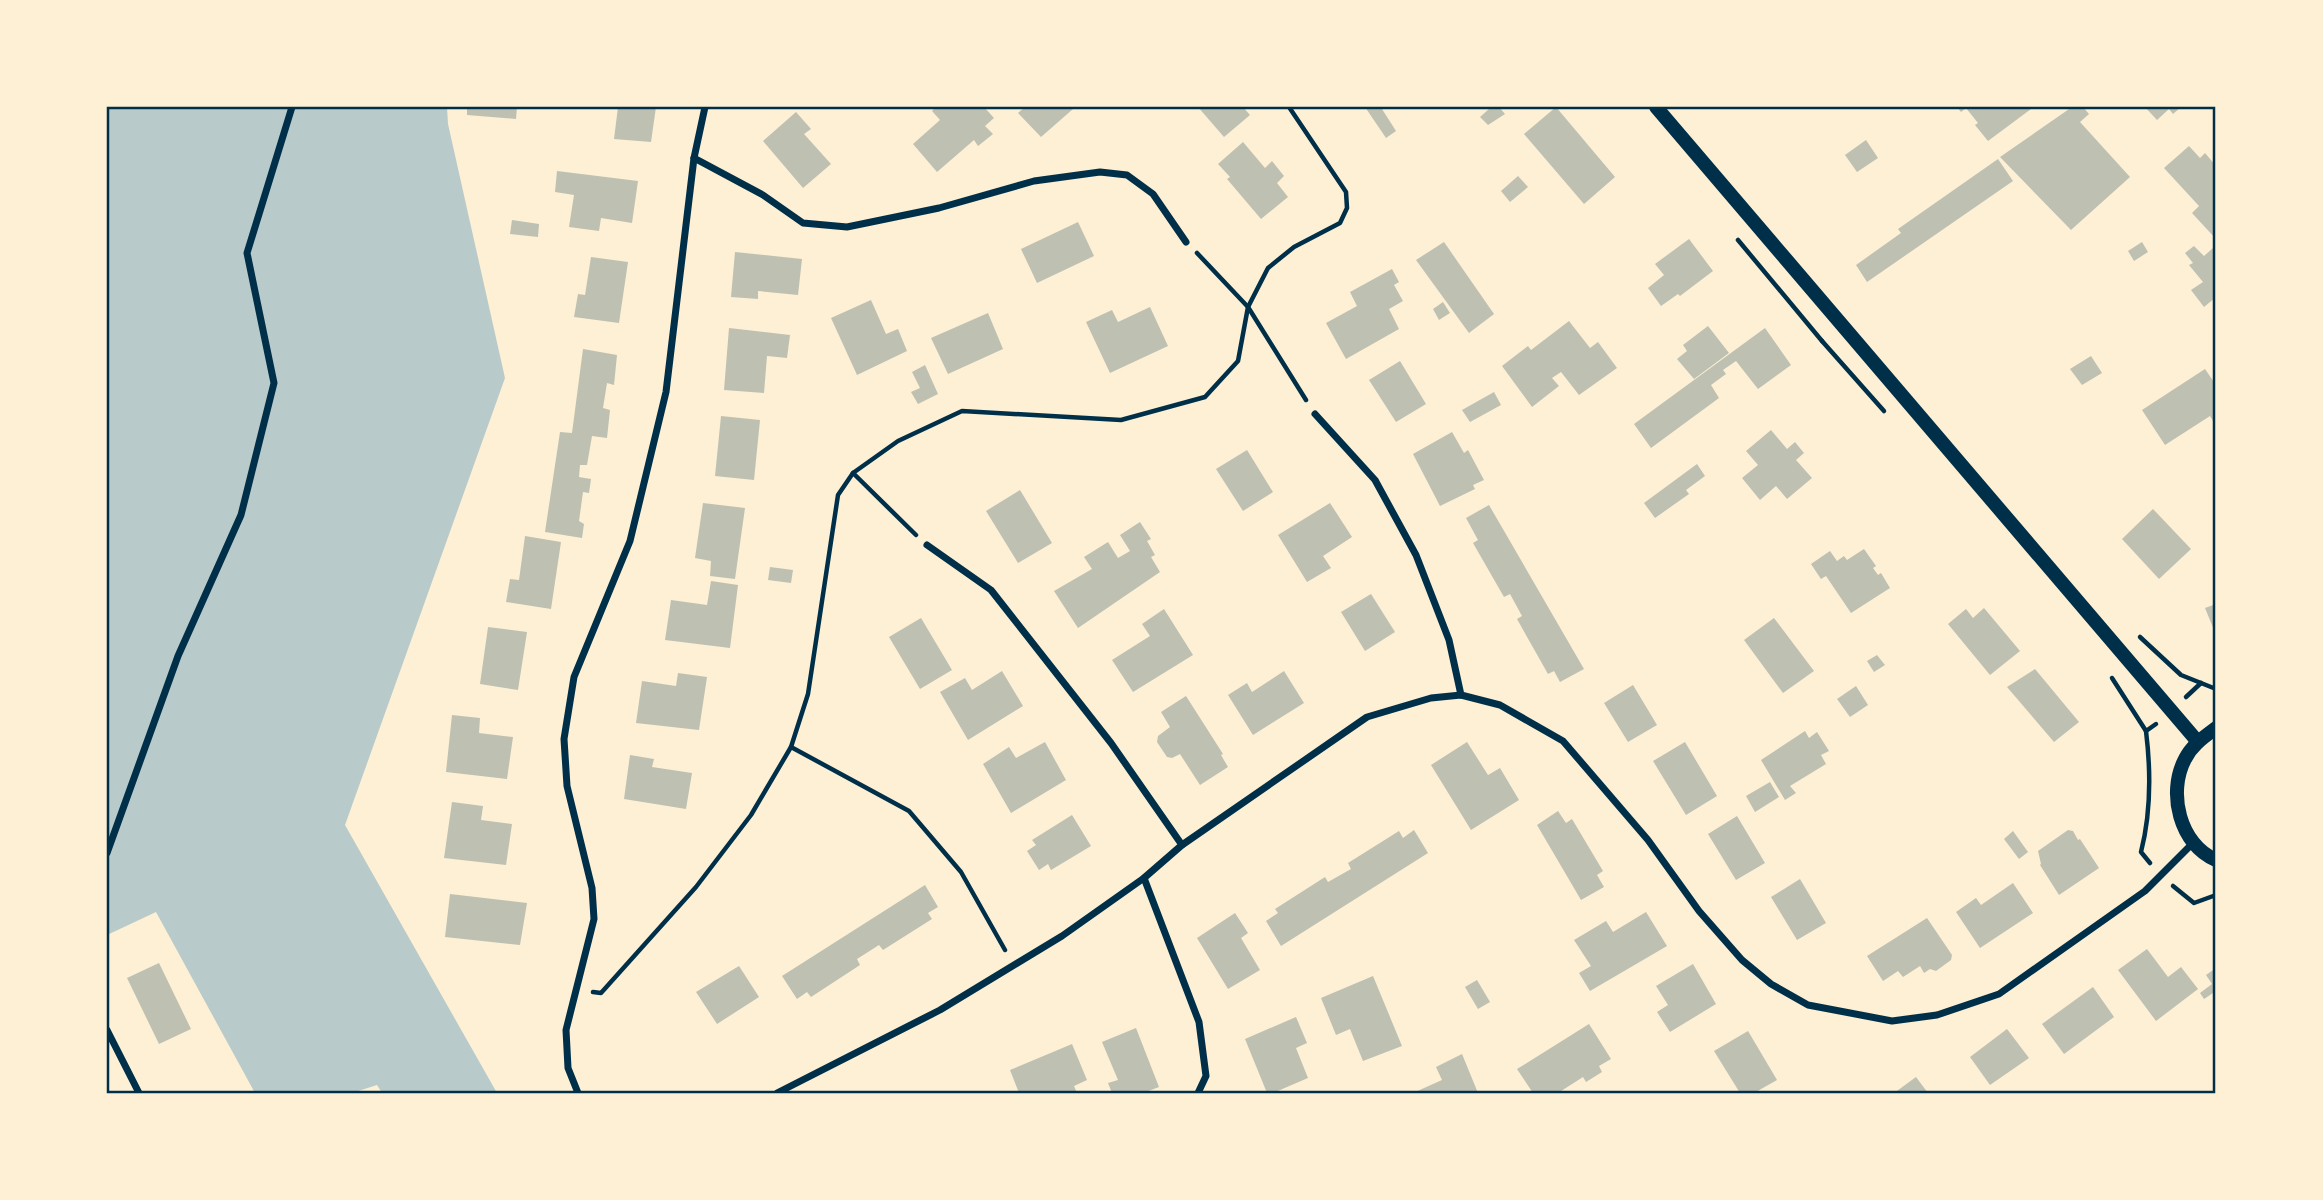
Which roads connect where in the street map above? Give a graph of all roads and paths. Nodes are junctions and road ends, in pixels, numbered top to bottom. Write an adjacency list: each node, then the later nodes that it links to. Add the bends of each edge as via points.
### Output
1 (292, 107): 18 (street, via 247,253 274,383 241,515 178,656)
2 (705, 107): 5 (street)
3 (1289, 107): 7 (path, via 1346,192 1347,208 1340,223 1294,247 1268,268)
4 (1657, 107): 14 (main road)
5 (694, 158): 6 (street, via 763,195 803,223 847,227 939,208 1034,181 1100,172 1127,175 1153,194); 24 (street, via 666,392 630,541 574,677 564,739 567,786 592,888 594,919)
6 (1186, 242): 7 (path)
7 (1248, 307): 8 (path); 9 (path, via 1238,362 1205,397 1121,420 962,411 898,441)
8 (1315, 414): 11 (street, via 1375,480 1416,555 1449,640)
9 (853, 473): 10 (path); 15 (path, via 838,495 808,694)
10 (927, 545): 17 (street, via 991,590 1111,743)
11 (1461, 695): 17 (street, via 1431,698 1367,718); 20 (street, via 1500,705 1563,741 1648,839 1699,911 1742,960 1808,1005 1892,1021 1937,1015 1999,994)
12 (2216, 728): 14 (main road)
13 (2146, 732): 20 (path, via 2148,827 2141,852)
14 (2198, 741): 16 (main road, via 2185,760 2176,803)
15 (791, 747): 23 (path, via 909,811 961,872); 24 (path, via 751,814 696,887 601,993)
16 (2194, 842): 19 (main road); 20 (street)
17 (1182, 845): 21 (street)
18 (107, 853)
19 (2216, 860)
20 (2160, 876): 22 (path, via 2194,903)
21 (1143, 878): 23 (street); 29 (street, via 1199,1022 1206,1076)
22 (2216, 895)
23 (1014, 965): 28 (street, via 940,1010)
24 (575, 990): 27 (street, via 566,1030 568,1068)
25 (107, 1030): 26 (street)
26 (139, 1093)
27 (578, 1093)
28 (777, 1093)
29 (1198, 1093)

